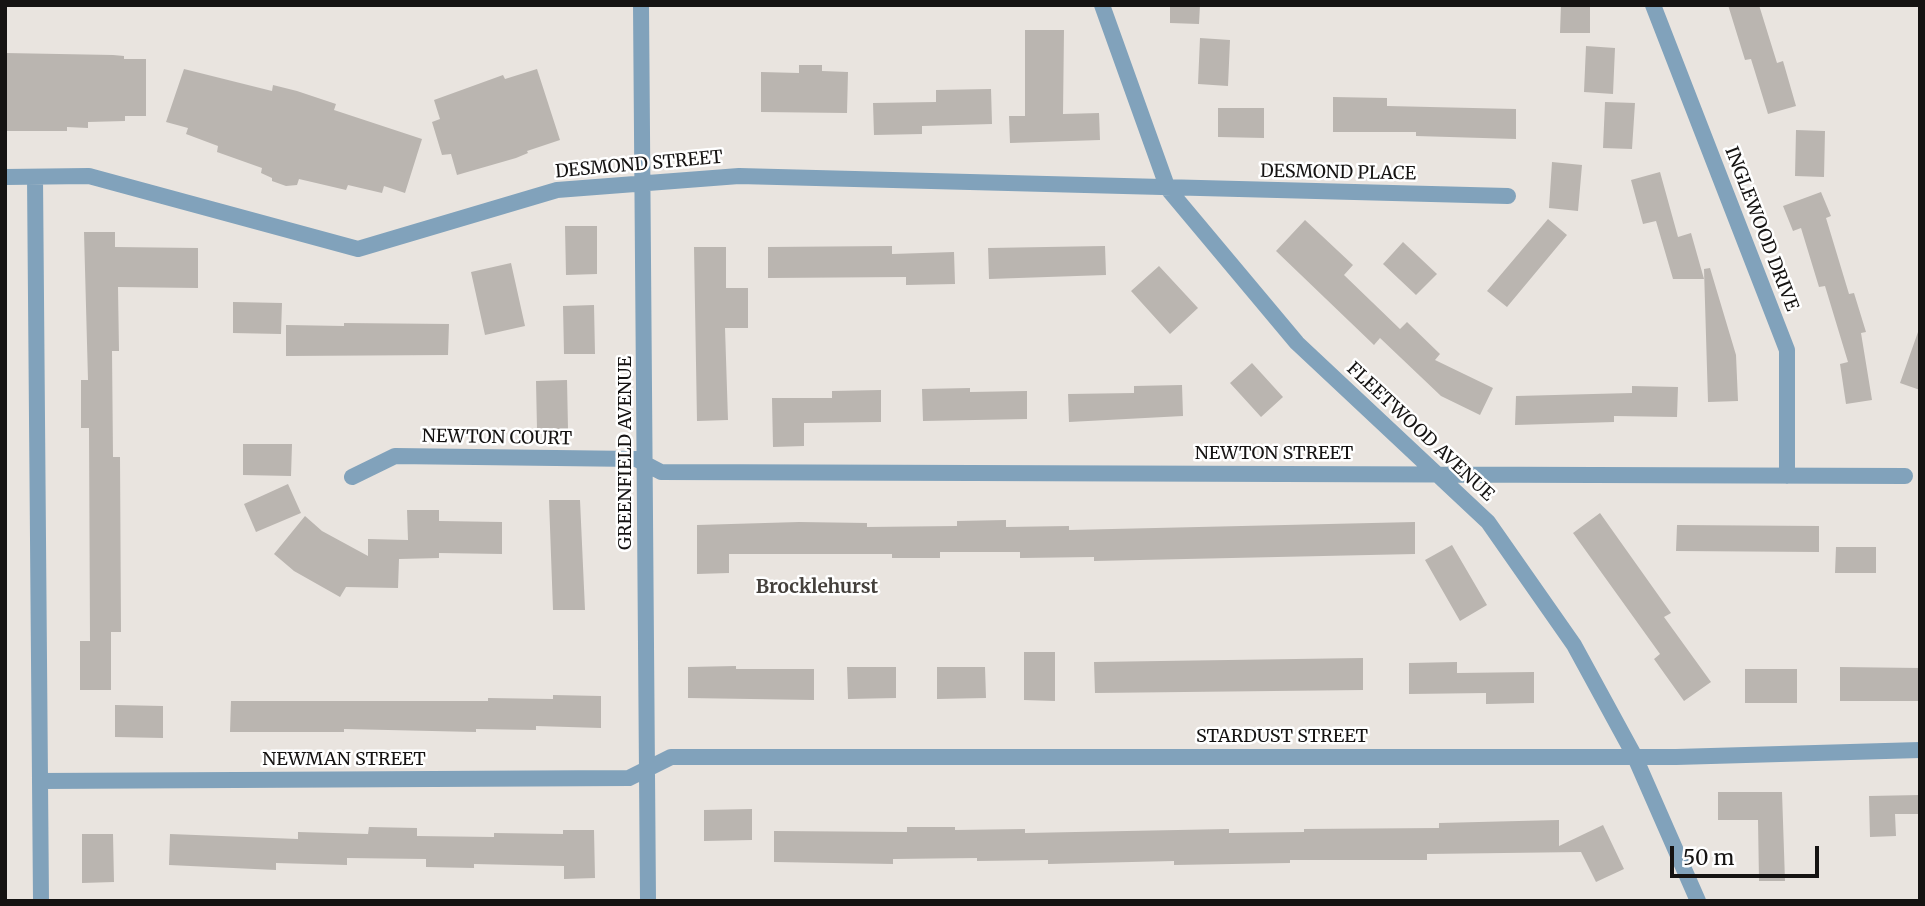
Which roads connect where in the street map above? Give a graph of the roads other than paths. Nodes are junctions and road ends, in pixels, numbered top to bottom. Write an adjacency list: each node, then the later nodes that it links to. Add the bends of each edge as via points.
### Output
1 (641, 5): 6 (street, GREENFIELD AVENUE)
2 (1102, 5): 7 (street, FLEETWOOD AVENUE)
3 (1653, 5): 11 (street, INGLEWOOD DRIVE, via 1787,350)
4 (5, 177): 5 (street, DESMOND STREET)
5 (35, 177): 6 (street, DESMOND STREET, via 89,176 359,249 557,190); 17 (street)
6 (643, 184): 7 (street, DESMOND STREET, via 739,176); 9 (street, GREENFIELD AVENUE)
7 (1168, 189): 8 (street, DESMOND PLACE); 10 (street, FLEETWOOD AVENUE, via 1297,343)
8 (1508, 196)
9 (646, 464): 10 (street, NEWTON STREET, via 662,472); 13 (street, NEWTON COURT, via 636,459 395,456); 16 (street, GREENFIELD AVENUE)
10 (1434, 473): 11 (street, NEWTON STREET); 15 (street, FLEETWOOD AVENUE, via 1496,533 1574,645)
11 (1787, 475): 12 (street, NEWTON STREET)
12 (1905, 476)
13 (352, 477)
14 (1920, 750): 15 (street, STARDUST STREET)
15 (1634, 755): 16 (street, STARDUST STREET, via 671,757); 20 (street, FLEETWOOD AVENUE)
16 (647, 769): 17 (street, NEWMAN STREET, via 629,778); 19 (street, GREENFIELD AVENUE)
17 (40, 781): 18 (street)
18 (41, 901)
19 (648, 901)
20 (1698, 901)

